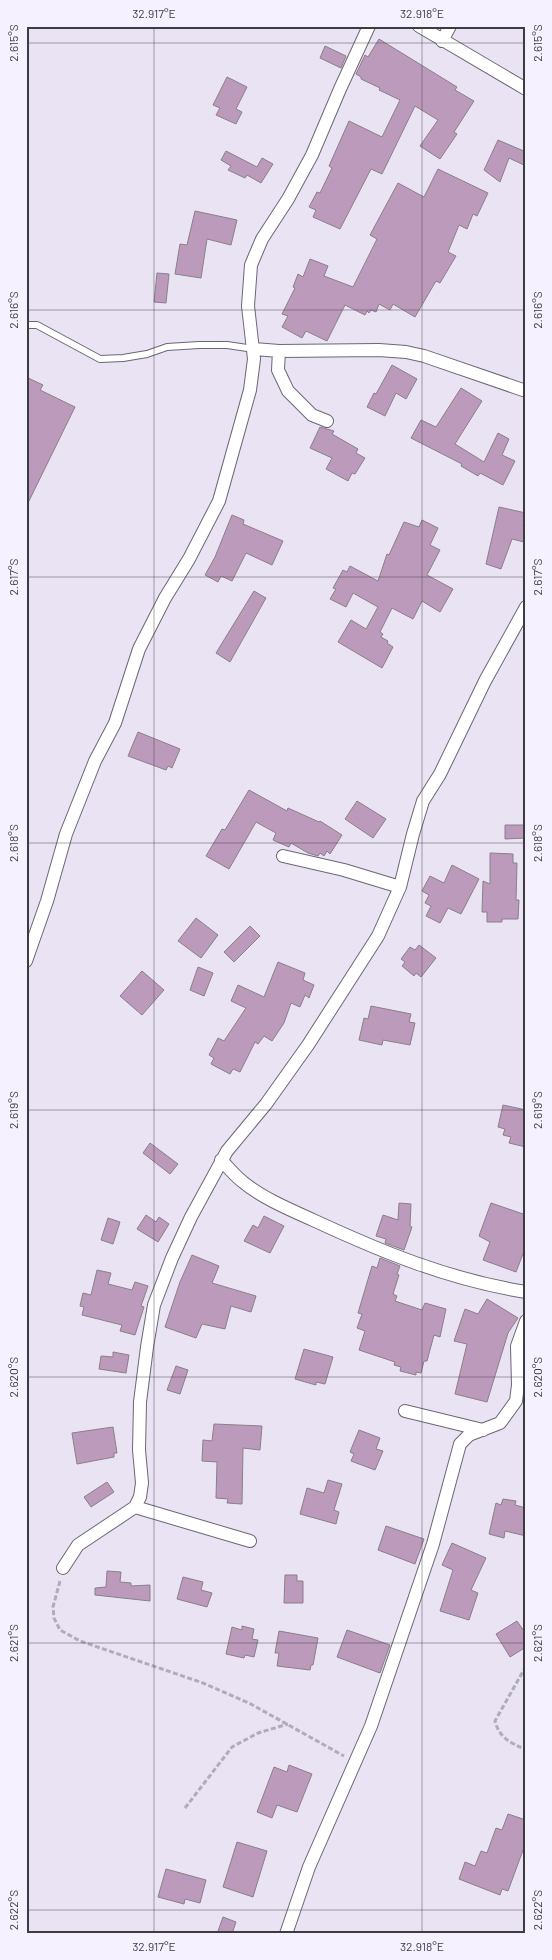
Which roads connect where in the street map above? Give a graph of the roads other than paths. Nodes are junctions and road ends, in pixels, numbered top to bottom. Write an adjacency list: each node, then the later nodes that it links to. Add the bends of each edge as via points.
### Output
1 (369, 26): 7 (street, via 312,155 262,240 251,265 248,306)
2 (418, 26): 4 (street)
3 (450, 26): 4 (street)
4 (442, 41): 5 (street)
5 (526, 89)
6 (26, 325): 7 (lane, via 38,324 100,359 200,344)
7 (254, 349): 8 (street); 14 (street, via 250,390 219,501 139,648 115,723 95,761 66,834)
8 (278, 351): 9 (street, via 406,352); 10 (street, via 278,370 288,391 312,415)
9 (526, 391)
10 (327, 421)
11 (526, 607): 13 (street, via 423,801)
12 (283, 856): 13 (street)
13 (400, 887): 15 (street, via 378,936 308,1045)
14 (26, 961)
15 (221, 1160): 16 (street, via 243,1183 273,1201 364,1244 445,1274); 20 (street, via 191,1216 154,1305 140,1402 142,1484)
16 (526, 1292)
17 (526, 1321): 19 (street, via 517,1346 516,1401 500,1423)
18 (405, 1411): 19 (street)
19 (484, 1430): 23 (street, via 469,1435 460,1444 433,1544 371,1726 309,1868)
20 (135, 1507): 21 (street); 22 (street, via 78,1544)
21 (250, 1541)
22 (63, 1568)
23 (286, 1934)

